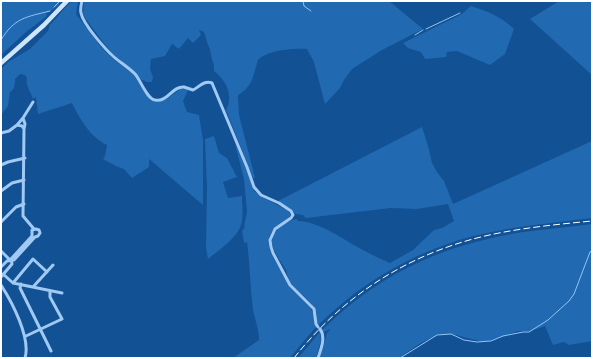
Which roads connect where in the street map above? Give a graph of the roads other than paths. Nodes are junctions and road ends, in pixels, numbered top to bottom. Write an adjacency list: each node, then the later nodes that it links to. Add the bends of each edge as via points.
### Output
1 (67, 1): 3 (main road)
2 (82, 1): 32 (street, via 83,18 101,44 133,73 151,99 160,101 178,89 184,87 193,90 204,83 212,83 254,187 261,195 283,206 293,215 275,229 270,240 271,247 290,285 314,309 316,324 323,335)
3 (1, 63)
4 (33, 102): 5 (street)
5 (23, 118): 6 (street); 7 (street)
6 (17, 125): 7 (street); 8 (street)
7 (23, 128): 9 (street)
8 (1, 133)
9 (25, 158): 10 (street); 11 (street)
10 (1, 165)
11 (24, 180): 12 (street, via 12,183); 13 (street)
12 (1, 191)
13 (24, 204): 14 (street, via 16,207); 15 (street, via 23,216)
14 (1, 222)
15 (34, 229): 17 (street, via 31,232 32,236); 17 (street, via 40,231 38,236)
16 (1, 251): 17 (street)
17 (11, 261): 19 (street, via 7,261); 21 (street, via 11,266)
18 (53, 265): 20 (street)
19 (1, 267)
20 (47, 272): 22 (street, via 33,260); 25 (street)
21 (2, 276): 22 (street)
22 (13, 283): 23 (street)
23 (21, 284): 25 (street); 28 (street, via 20,288)
24 (1, 285): 29 (street)
25 (33, 287): 26 (street)
26 (50, 291): 27 (street); 28 (street, via 50,297 62,319)
27 (62, 294)
28 (40, 330): 29 (street); 30 (street)
29 (26, 336): 31 (street)
30 (51, 351)
31 (25, 358)
32 (318, 358)

